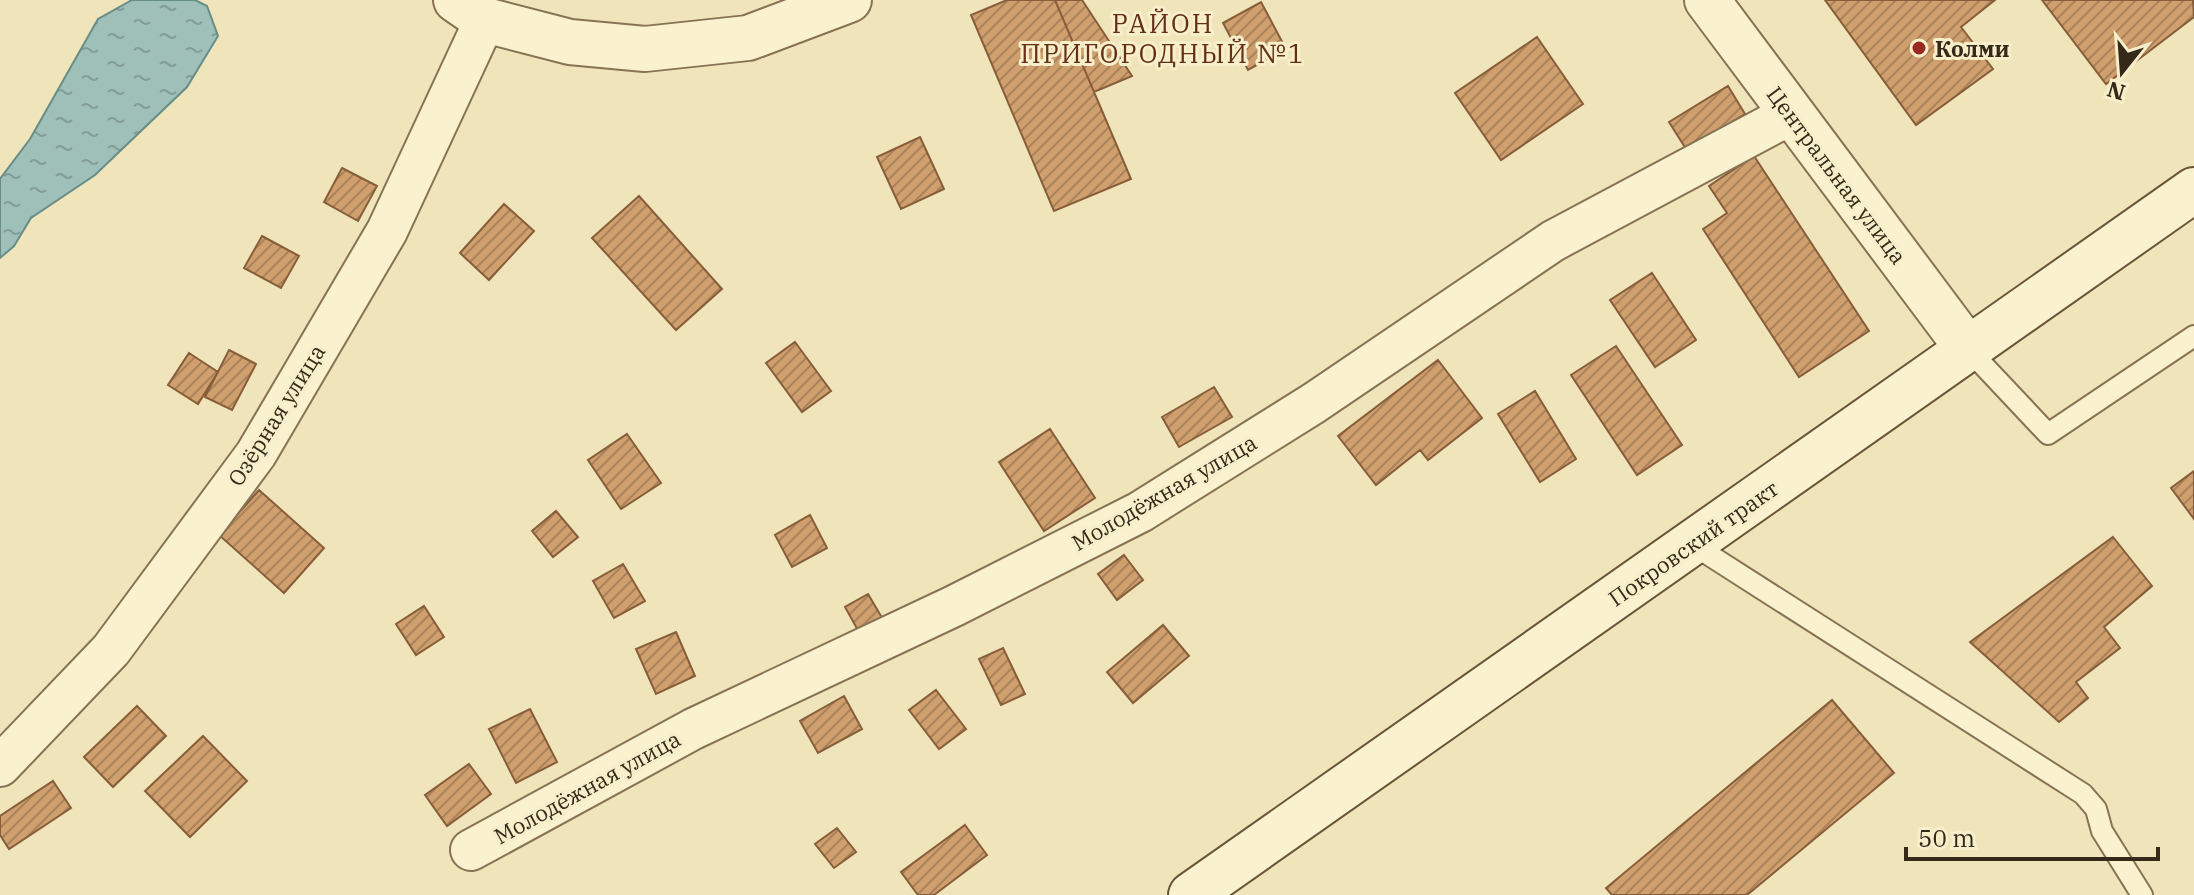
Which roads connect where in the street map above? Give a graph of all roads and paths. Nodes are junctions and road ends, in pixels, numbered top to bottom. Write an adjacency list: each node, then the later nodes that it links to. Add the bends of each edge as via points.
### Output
1 (849, 0): 3 (main road, via 748,38 645,49 570,42)
2 (1707, 0): 4 (main road, Центральная улица)
3 (470, 10): 9 (street, Озёрная улица, via 387,231 256,454 111,650)
4 (1791, 114): 7 (main road, Центральная улица); 10 (street, Молодёжная улица, via 1553,241 1314,403 1140,512 693,729)
5 (2194, 190): 7 (main road, Покровский тракт)
6 (2194, 336): 7 (lane, via 2048,434)
7 (1968, 349): 8 (main road, Покровский тракт)
8 (1692, 544): 11 (main road, Покровский тракт); 12 (lane, via 2083,794)
9 (0, 766)
10 (471, 850)
11 (1191, 895)
12 (2142, 895)

